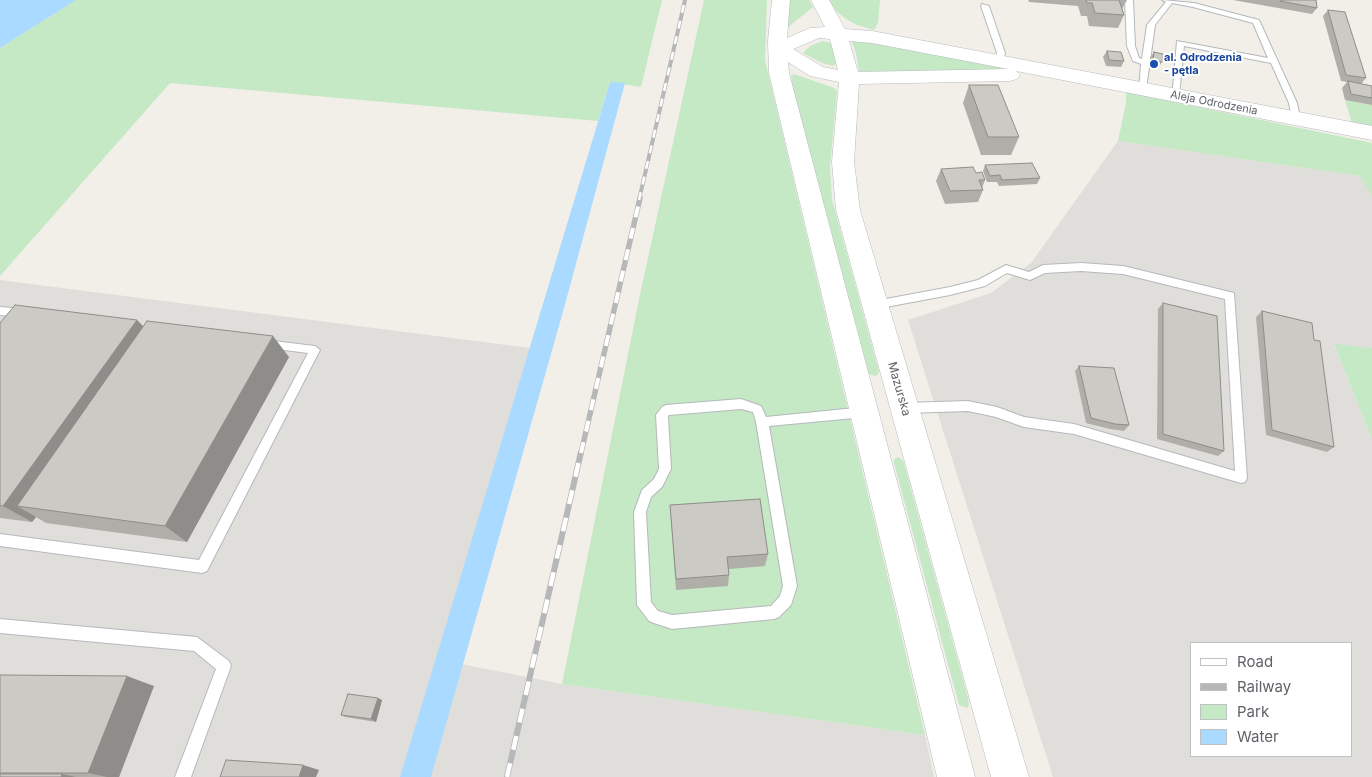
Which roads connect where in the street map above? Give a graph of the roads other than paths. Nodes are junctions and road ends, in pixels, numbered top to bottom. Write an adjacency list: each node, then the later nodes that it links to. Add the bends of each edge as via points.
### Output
1 (781, 0): 8 (main road)
2 (820, 0): 7 (main road, Mazurska)
3 (1129, 0): 11 (lane, via 1131,46 1136,59)
4 (1166, 0): 5 (lane)
5 (1171, 0): 10 (lane, via 1256,22); 11 (lane, via 1151,25)
6 (985, 6): 9 (lane, via 1001,53)
7 (837, 32): 8 (main road, Aleja Odrodzenia, via 817,32); 9 (main road, Aleja Odrodzenia); 13 (main road, Mazurska)
8 (778, 48): 13 (main road, Aleja Odrodzenia, via 817,72); 23 (main road, via 779,73)
9 (999, 61): 12 (main road, Aleja Odrodzenia)
10 (1273, 61): 15 (lane, via 1180,43); 16 (lane, via 1293,103)
11 (1145, 63): 14 (lane)
12 (1056, 73): 13 (main road, Aleja Odrodzenia); 14 (main road, Aleja Odrodzenia)
13 (849, 78): 18 (main road, Mazurska, via 842,162 844,184 848,210)
14 (1142, 89): 15 (main road, Aleja Odrodzenia)
15 (1175, 96): 16 (main road, Aleja Odrodzenia)
16 (1296, 119): 17 (main road, Aleja Odrodzenia)
17 (1372, 133)
18 (875, 305): 22 (main road, Mazurska); 22 (lane, via 973,285 1006,269 1030,276 1043,268 1081,267 1123,270 1230,296 1241,478 1074,429 1024,422 997,412 968,406)
19 (0, 310): 20 (lane)
20 (39, 316)
21 (256, 343): 25 (lane, via 315,350 202,567)
22 (905, 408): 23 (main road); 29 (main road, Mazurska)
23 (865, 412): 24 (lane); 28 (main road)
24 (762, 422): 24 (lane, via 790,586 786,600 774,612 672,622 654,616 644,605 640,512 646,494 658,483 665,470 662,415 666,410 741,404 757,408)
25 (0, 540)
26 (0, 626): 27 (lane, via 197,644 224,666)
27 (183, 777)
28 (956, 777)
29 (1010, 777)

